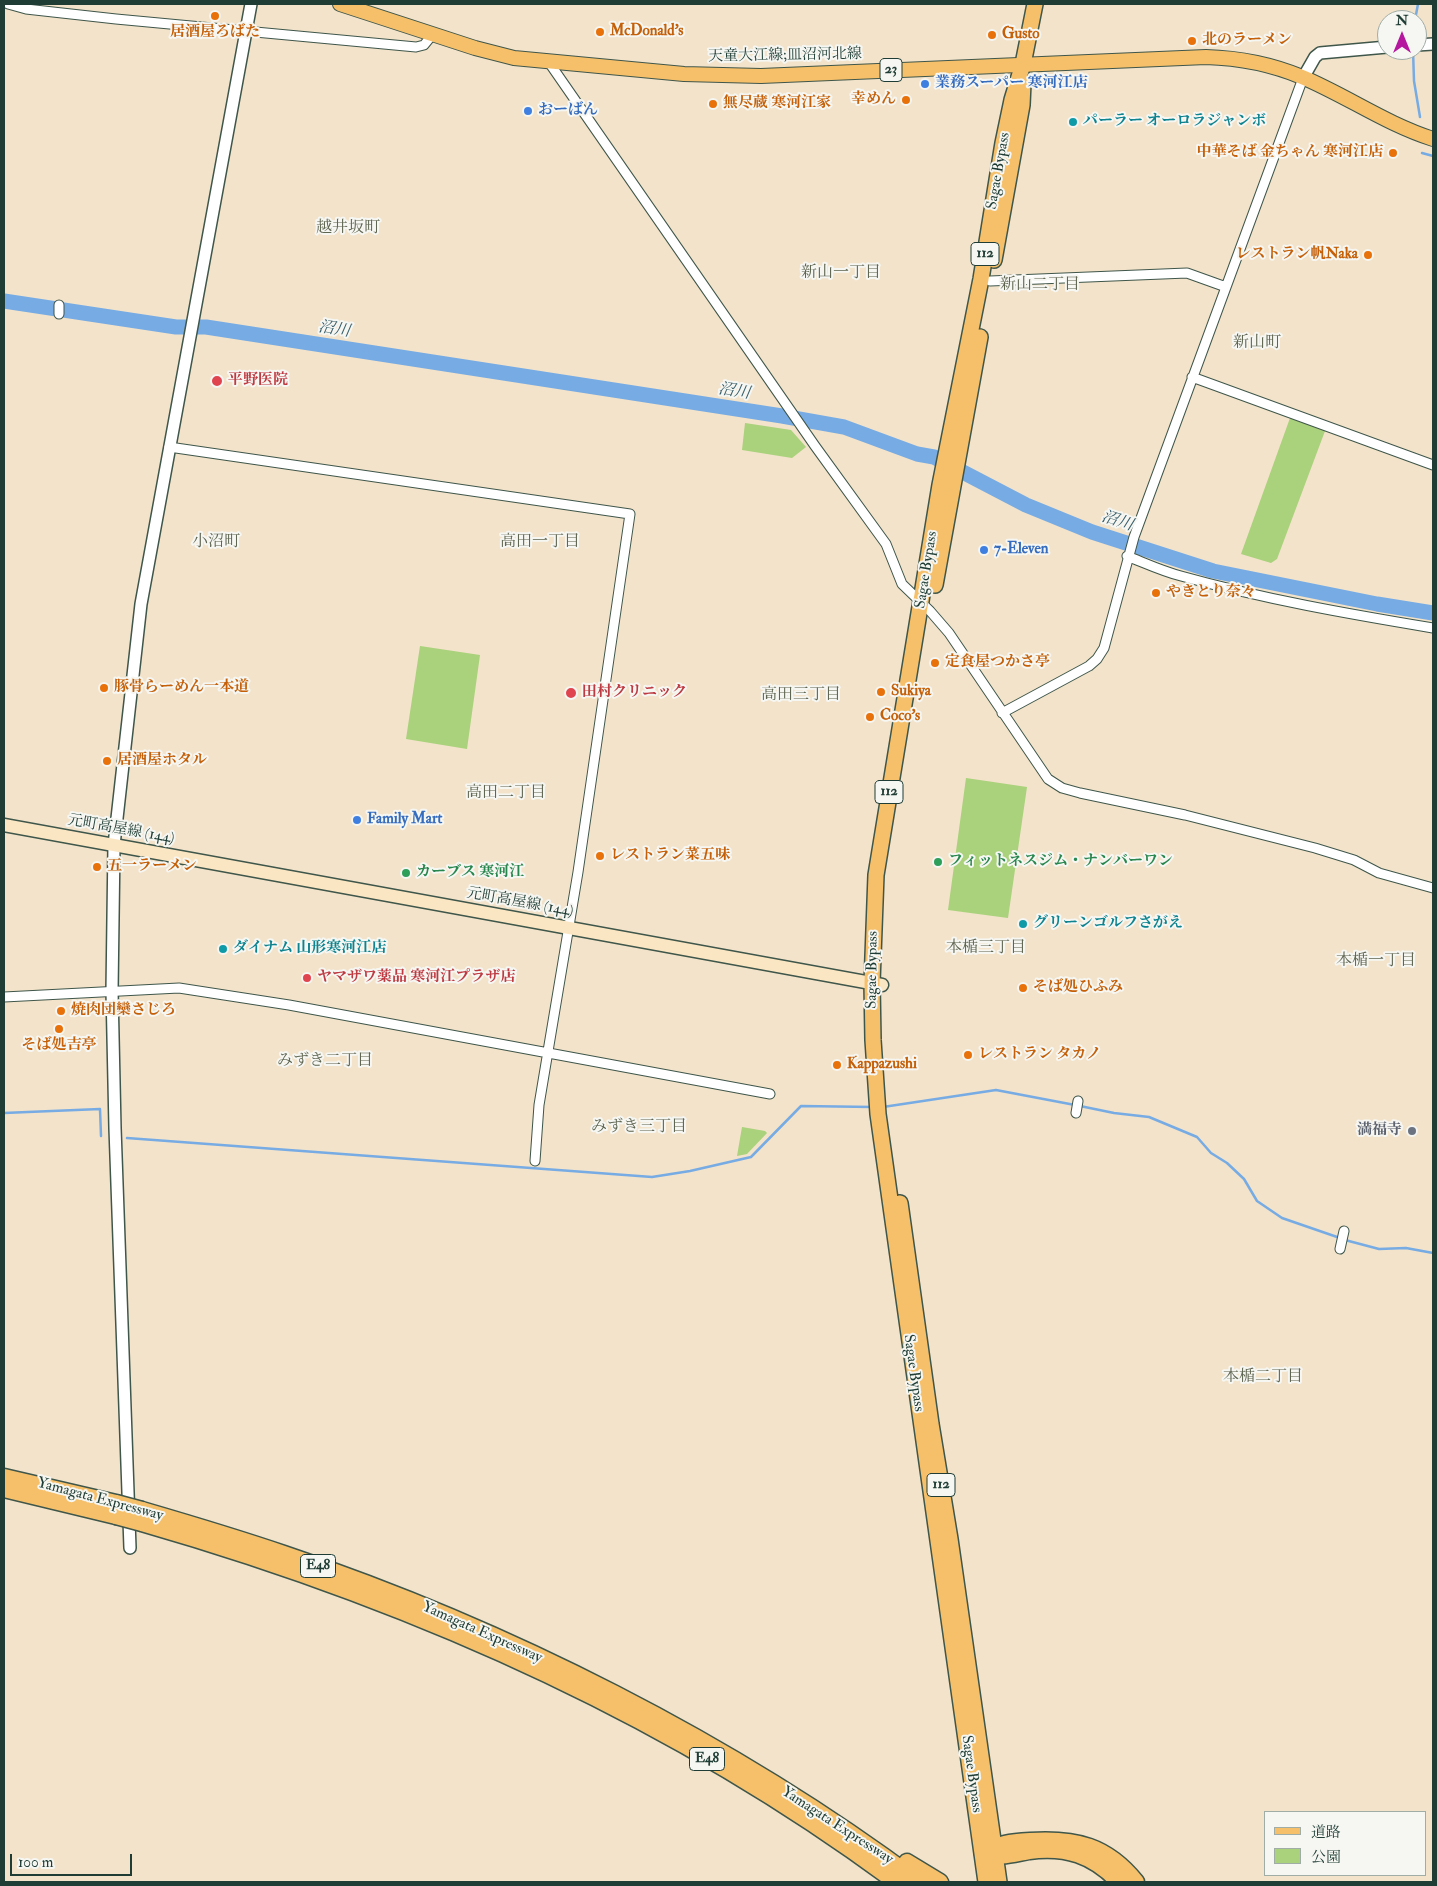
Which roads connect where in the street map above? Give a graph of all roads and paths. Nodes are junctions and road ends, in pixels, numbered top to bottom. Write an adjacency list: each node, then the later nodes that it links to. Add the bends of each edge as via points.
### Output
1 (8, 4): 5 (street, via 26,9)
2 (251, 4): 5 (street)
3 (340, 4): 6 (main road, 天童大江線;皿沼河北線 / 23)
4 (1035, 4): 9 (highway, Sagae Bypass / 112)
5 (247, 31): 6 (street, via 416,47 424,45); 18 (street)
6 (433, 34): 8 (main road, 天童大江線;皿沼河北線 / 23, via 493,53)
7 (1377, 48): 10 (street, via 1320,53)
8 (548, 61): 9 (main road, 天童大江線;皿沼河北線 / 23, via 729,76); 21 (street, via 886,544 902,584)
9 (1024, 64): 10 (main road, 天童大江線;皿沼河北線 / 23, via 1226,58 1268,65); 12 (highway, Sagae Bypass / 112, via 1022,104); 17 (highway, Sagae Bypass / 112, via 1003,143)
10 (1303, 78): 11 (main road, 天童大江線;皿沼河北線 / 23, via 1395,125); 13 (street)
11 (1433, 139)
12 (990, 281): 13 (street, via 1187,273); 17 (highway, Sagae Bypass / 112)
13 (1226, 287): 16 (street)
14 (59, 305): 15 (street)
15 (59, 314)
16 (1192, 377): 19 (street); 20 (street)
17 (954, 444): 21 (highway, Sagae Bypass / 112)
18 (169, 447): 25 (street, via 141,604); 27 (street, via 630,514)
19 (1433, 465)
20 (1127, 556): 22 (street, via 1179,575 1230,588); 23 (street, via 1104,648 1097,659)
21 (926, 608): 23 (street, via 949,633); 28 (highway, Sagae Bypass / 112, via 893,762 876,875)
22 (1433, 628)
23 (1002, 713): 26 (street, via 1048,779 1062,788 1273,837 1354,860 1379,873)
24 (4, 826): 25 (main road, 元町高屋線 (144))
25 (114, 845): 27 (main road, 元町高屋線 (144)); 29 (street)
26 (1433, 888)
27 (569, 928): 28 (main road, 元町高屋線 (144)); 31 (street)
28 (877, 984): 44 (highway, Sagae Bypass / 112, via 873,1040 922,1434)
29 (112, 992): 30 (street); 31 (street, via 179,988); 41 (street)
30 (4, 996)
31 (548, 1052): 32 (street); 35 (street, via 539,1105)
32 (770, 1094)
33 (1078, 1101): 34 (street)
34 (1076, 1113)
35 (535, 1161)
36 (1344, 1231): 37 (street)
37 (1340, 1249)
38 (4, 1476): 40 (highway, Yamagata Expressway / E48)
39 (4, 1489): 40 (highway, Yamagata Expressway / E48)
40 (116, 1510): 42 (highway, Yamagata Expressway / E48, bridge, via 292,1570)
41 (130, 1548)
42 (509, 1650): 43 (highway, Yamagata Expressway / E48, via 650,1713); 45 (highway, Yamagata Expressway / E48, via 717,1765 802,1817)
43 (808, 1805): 46 (highway, Yamagata Expressway / E48); 47 (highway)
44 (991, 1852): 48 (highway, Sagae Bypass / 112); 49 (highway, Sagae Bypass / 112); 50 (highway, via 1061,1851 1086,1857 1103,1866); 51 (highway, via 1050,1840 1078,1843 1112,1858)
45 (896, 1882)
46 (919, 1882)
47 (940, 1882)
48 (986, 1882)
49 (999, 1882)
50 (1119, 1882)
51 (1136, 1882)

